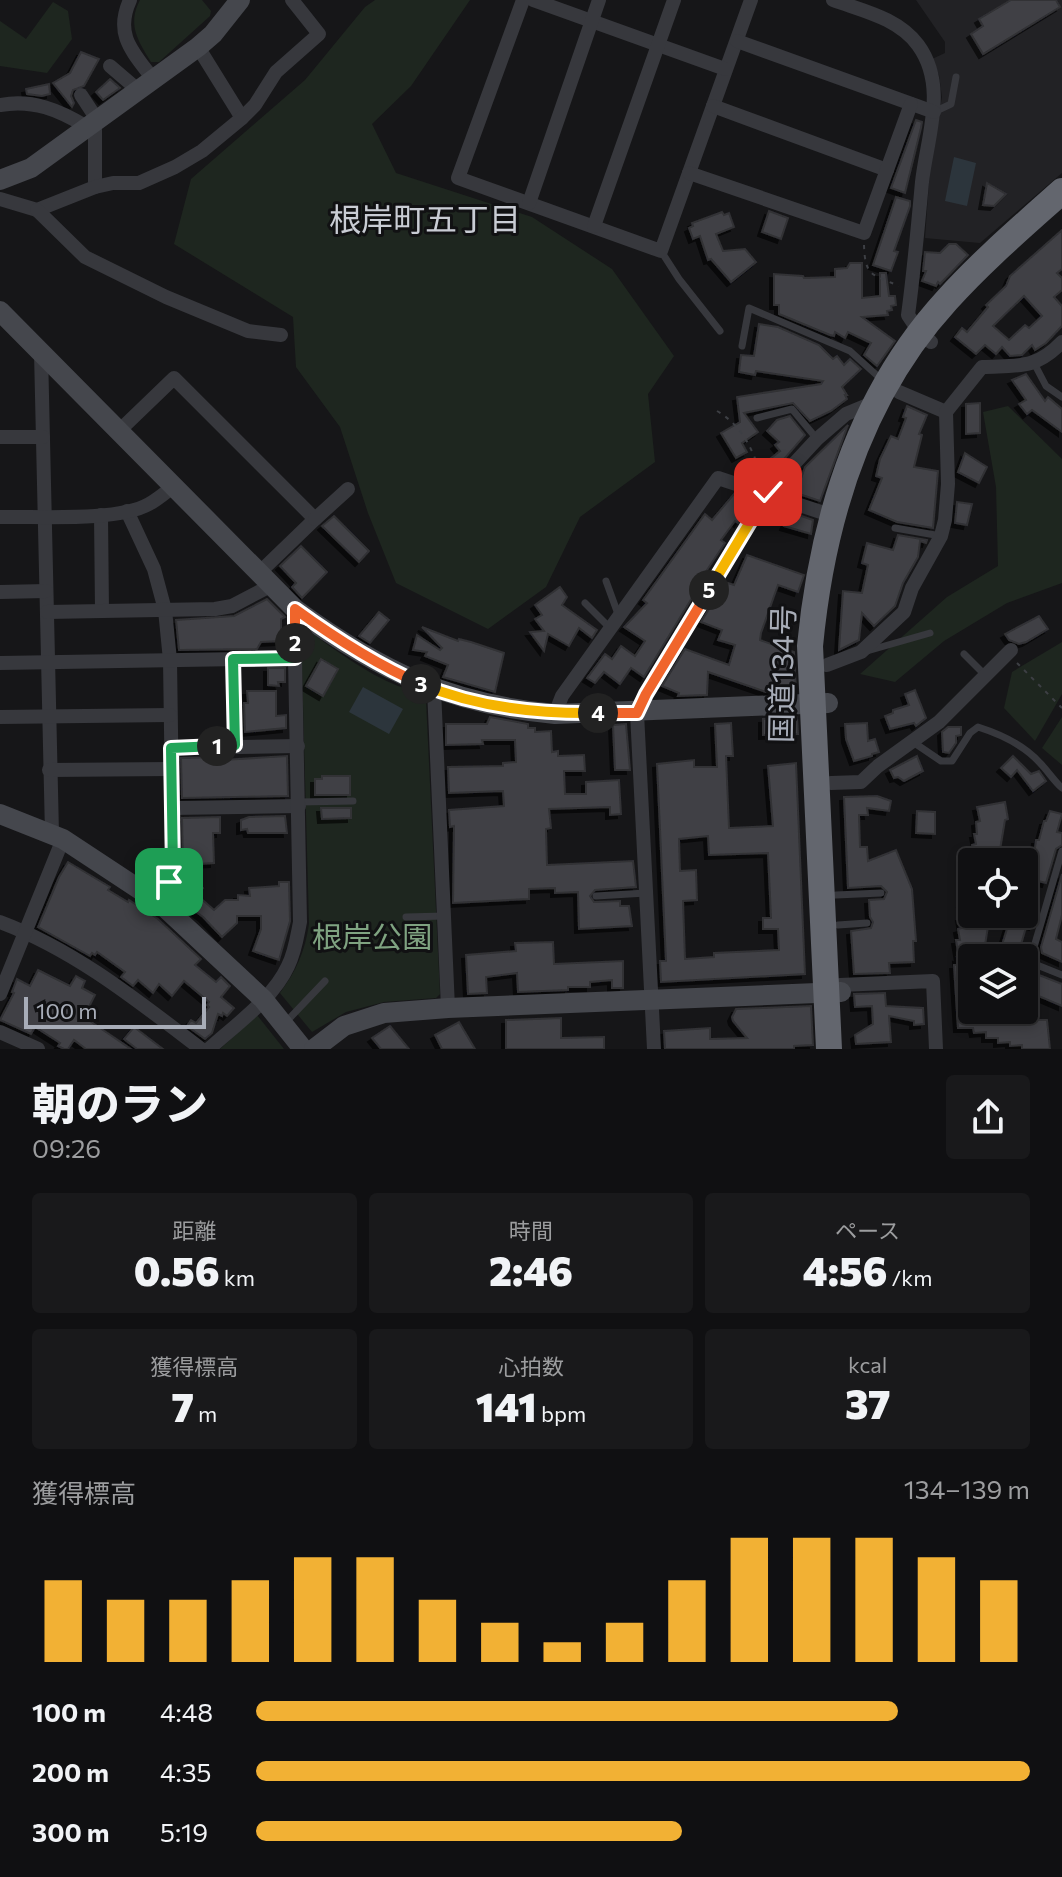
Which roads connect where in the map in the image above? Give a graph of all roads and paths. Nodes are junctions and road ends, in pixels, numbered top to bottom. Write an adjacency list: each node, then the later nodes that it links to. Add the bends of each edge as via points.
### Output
1 (130, 0): 17 (street, via 124,35)
2 (240, 0): 13 (street)
3 (292, 0): 23 (street, via 319,34 276,72)
4 (523, 0): 31 (street, via 458,178)
5 (533, 0): 10 (street)
6 (599, 0): 10 (street)
7 (674, 0): 12 (street)
8 (751, 0): 11 (street)
9 (833, 0): 22 (street, via 890,21 917,45 931,72)
10 (592, 21): 12 (street); 31 (street)
11 (737, 41): 15 (street); 19 (street)
12 (657, 44): 15 (street); 34 (street)
13 (198, 47): 17 (street); 23 (street)
14 (110, 66): 17 (street)
15 (725, 69): 21 (street)
16 (956, 77): 22 (lane, via 951,104)
17 (145, 84): 24 (street)
18 (81, 95): 24 (street)
19 (911, 104): 22 (street); 25 (street)
20 (0, 105): 24 (street, via 23,101)
21 (713, 106): 25 (street); 26 (street)
22 (934, 112): 37 (street)
23 (242, 118): 28 (street, via 175,167 139,183)
24 (93, 124): 27 (street, via 31,168); 28 (street)
25 (887, 170): 35 (street)
26 (689, 173): 35 (street); 36 (street)
27 (0, 180)
28 (95, 187): 32 (street)
29 (1062, 191): 41 (highway, 国道134号, via 960,287)
30 (0, 199): 32 (street)
31 (529, 203): 34 (street)
32 (37, 210): 40 (street, via 85,257 248,331)
33 (1062, 210): 41 (highway, 国道134号)
34 (594, 226): 36 (street)
35 (864, 233): 37 (path, via 865,265 871,273)
36 (661, 251): 39 (lane)
37 (911, 291): 41 (street, via 908,315)
38 (0, 311): 44 (street)
39 (720, 331)
40 (281, 335)
41 (926, 338): 46 (highway, 国道134号)
42 (1062, 342): 45 (street)
43 (742, 346): 46 (lane, via 749,308 850,351)
44 (41, 352): 51 (street); 53 (street)
45 (1034, 363): 47 (lane, via 1046,386); 49 (street, via 982,367)
46 (887, 392): 49 (street); 54 (street, via 846,414); 61 (highway, 国道134号, via 849,461); 85 (highway, 国道134号, via 844,521 830,596)
47 (1062, 397)
48 (717, 411): 57 (path, via 739,427)
49 (946, 412): 65 (street, via 948,484)
50 (757, 418): 54 (lane, via 792,409)
51 (119, 431): 55 (street); 63 (street, via 174,378)
52 (0, 437): 53 (street)
53 (43, 437): 60 (street)
54 (817, 439): 57 (street)
55 (174, 486): 58 (street, via 148,505); 66 (street)
56 (348, 489): 63 (street)
57 (768, 494): 61 (street); 75 (street, via 718,478); 90 (street)
58 (127, 511): 59 (street); 72 (street, via 154,569)
59 (101, 515): 60 (street); 73 (street)
60 (45, 516): 62 (street); 68 (street)
61 (833, 516): 88 (highway, 国道134号, via 815,594 810,646)
62 (0, 517)
63 (315, 519): 66 (street)
64 (895, 528): 65 (lane)
65 (941, 536): 77 (street, via 904,612)
66 (265, 580): 71 (street); 72 (street, via 232,606)
67 (606, 581): 75 (lane)
68 (46, 591): 69 (street); 74 (street)
69 (0, 592)
70 (585, 603): 75 (lane)
71 (295, 609): 80 (street); 87 (street, via 341,643)
72 (165, 610): 73 (street); 82 (street)
73 (102, 611): 74 (street)
74 (47, 612): 84 (street)
75 (615, 622): 91 (street)
76 (930, 633): 77 (lane)
77 (861, 652): 85 (street)
78 (1009, 652): 86 (street); 89 (path)
79 (964, 654): 86 (lane)
80 (295, 658): 81 (street); 97 (street)
81 (233, 659): 82 (street); 96 (street)
82 (170, 660): 84 (street); 92 (street)
83 (0, 663): 84 (street)
84 (48, 663): 93 (street)
85 (827, 665): 88 (highway, 国道134号)
86 (986, 676): 95 (street, via 967,703)
87 (434, 689): 91 (street, via 514,710); 114 (street)
88 (820, 704): 90 (street); 101 (highway, 国道134号); 122 (highway, 国道134号)
89 (1062, 708)
90 (637, 713): 91 (street); 109 (street)
91 (555, 714)
92 (170, 715): 93 (street); 98 (street)
93 (48, 716): 94 (street); 100 (street)
94 (0, 717)
95 (913, 742): 101 (street, via 861,782); 102 (lane, via 941,761 952,761 978,727 1023,748)
96 (235, 745): 97 (street); 98 (street)
97 (298, 746): 104 (street)
98 (171, 748): 99 (street)
99 (171, 769): 100 (street); 105 (street)
100 (49, 770): 107 (street)
101 (831, 783): 111 (highway, 国道134号)
102 (1062, 788)
103 (353, 801): 104 (lane)
104 (299, 804): 105 (street); 124 (street, via 300,922 287,968)
105 (172, 808): 113 (street, via 173,869)
106 (0, 814): 107 (street)
107 (57, 837): 113 (street); 119 (street)
108 (1062, 851): 120 (lane, via 1034,947 1037,965)
109 (646, 893): 112 (lane); 125 (street)
110 (881, 893): 111 (lane)
111 (836, 895): 118 (highway, 国道134号)
112 (596, 896)
113 (160, 903): 124 (street)
114 (444, 916): 115 (lane); 126 (street)
115 (406, 917)
116 (0, 922): 119 (street)
117 (867, 923): 118 (lane)
118 (838, 925): 122 (highway, 国道134号)
119 (26, 932): 123 (street); 130 (street, via 119,986)
120 (1062, 975)
121 (325, 981): 127 (lane)
122 (836, 990): 125 (street); 135 (highway, 国道134号); 136 (highway, 国道134号); 137 (street, via 933,981)
123 (0, 994)
124 (263, 999): 127 (street); 131 (street)
125 (652, 999): 126 (street); 134 (street)
126 (448, 1008): 133 (street, via 384,1013 344,1026)
127 (283, 1025): 132 (street)
128 (0, 1032): 129 (street)
129 (38, 1049)
130 (201, 1049)
131 (209, 1049)
132 (303, 1049)
133 (314, 1049)
134 (654, 1049)
135 (829, 1049)
136 (843, 1049)
137 (936, 1049)

